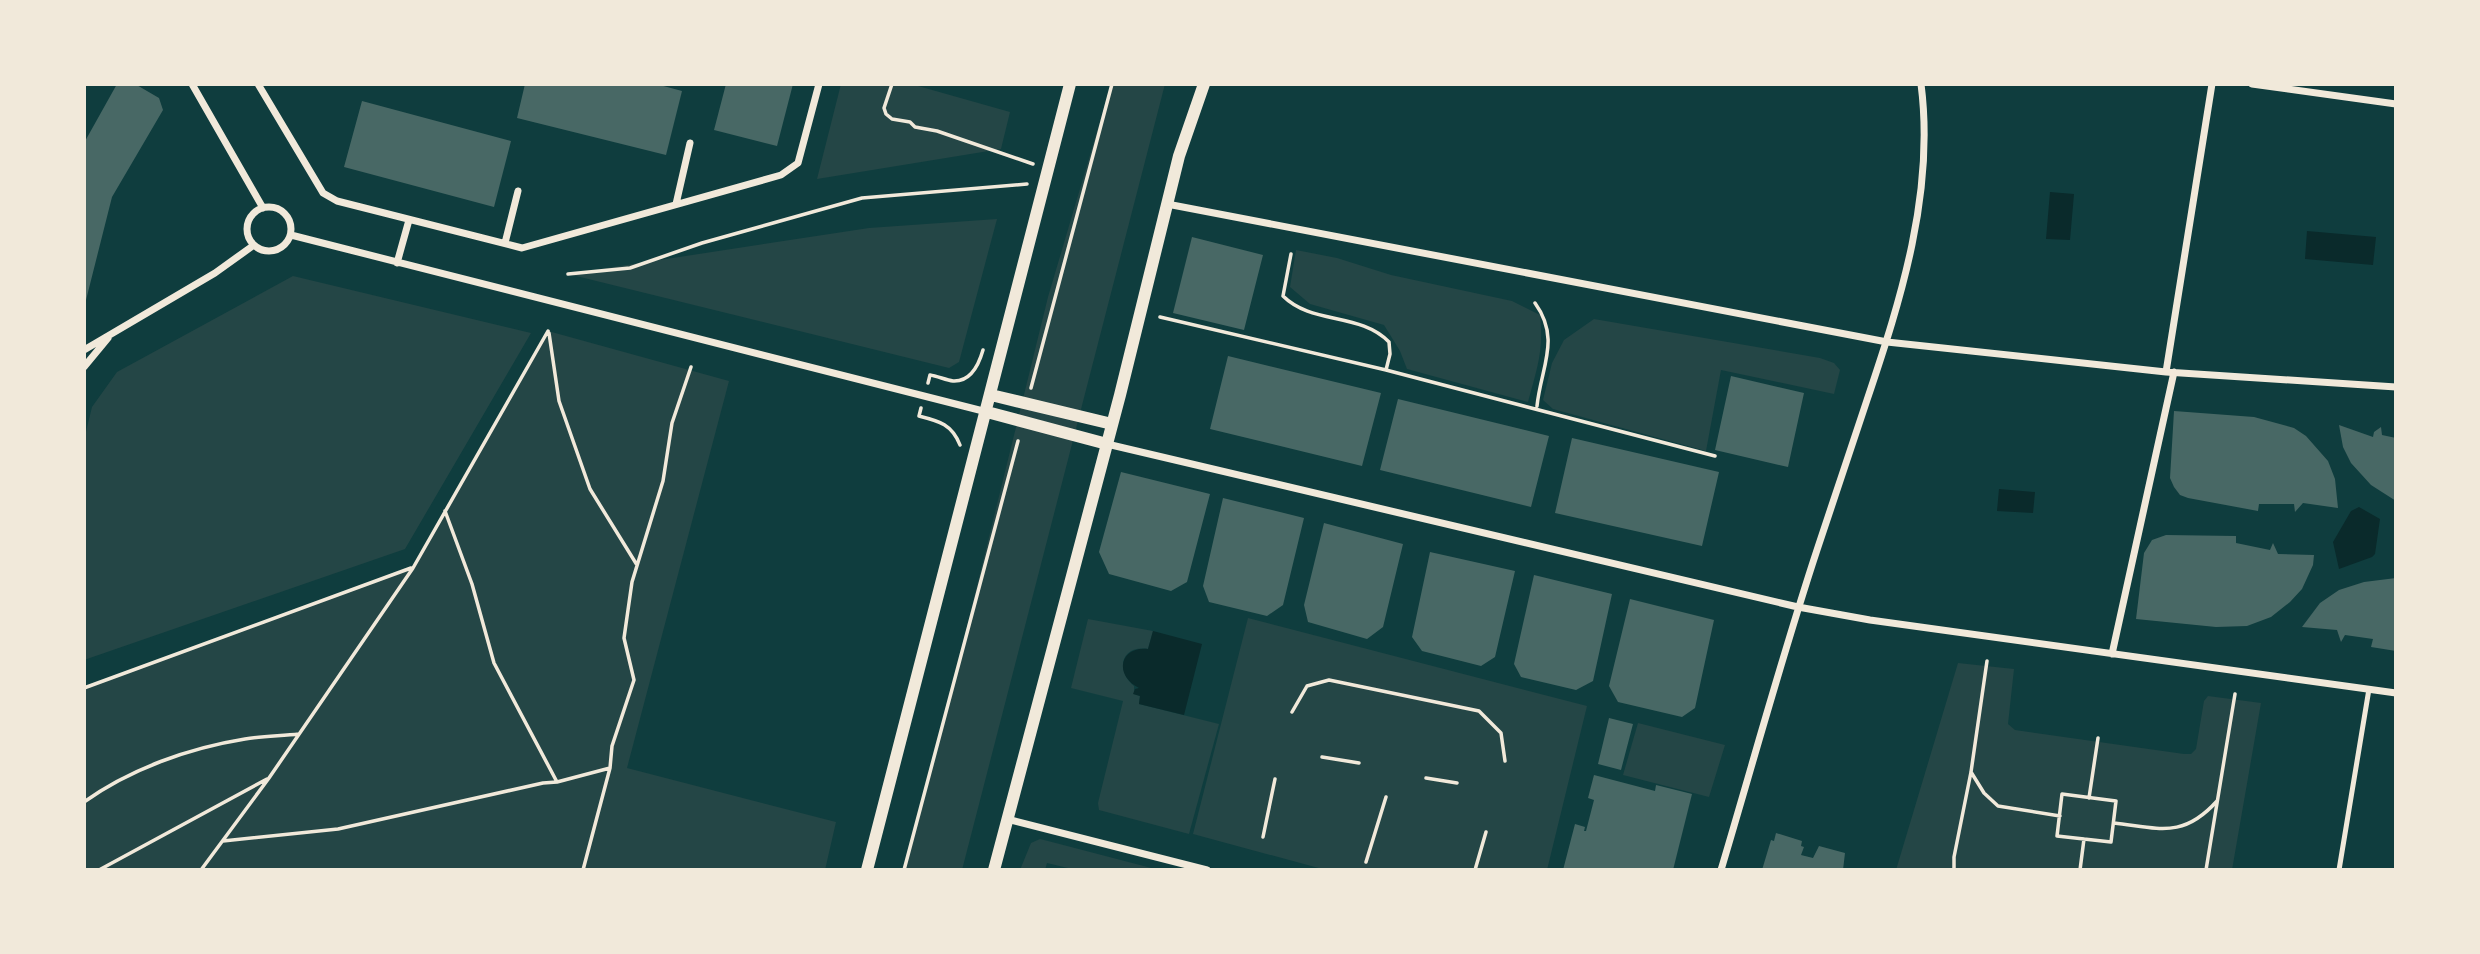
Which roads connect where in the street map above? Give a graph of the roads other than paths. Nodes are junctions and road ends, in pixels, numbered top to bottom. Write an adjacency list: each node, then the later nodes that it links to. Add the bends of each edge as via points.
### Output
1 (192, 84): 14 (street)
2 (258, 84): 15 (street, via 323,193)
3 (819, 84): 12 (street, via 798,163 781,175)
4 (1070, 84): 26 (street)
5 (1204, 84): 13 (street)
6 (1921, 84): 21 (street, via 1921,189 1907,269)
7 (2212, 84): 24 (street)
8 (2252, 84): 9 (street)
9 (2396, 104)
10 (690, 143): 12 (street)
11 (518, 191): 17 (street)
12 (676, 204): 17 (street, via 522,248)
13 (1167, 204): 21 (street); 28 (street)
14 (263, 208): 16 (street, via 285,213); 18 (street, via 247,224)
15 (409, 220): 17 (street); 19 (street)
16 (291, 235): 18 (street, via 275,251); 19 (street)
17 (505, 243)
18 (254, 245): 20 (street)
19 (397, 263): 27 (street)
20 (111, 335): 22 (street); 23 (street)
21 (1887, 342): 24 (street); 30 (street)
22 (84, 350)
23 (84, 367)
24 (2170, 372): 25 (street); 31 (street)
25 (2396, 387)
26 (991, 395): 27 (street); 28 (street)
27 (986, 412): 29 (street); 35 (street)
28 (1112, 424): 29 (street)
29 (1107, 444): 30 (street); 34 (street)
30 (1798, 607): 31 (street); 38 (street)
31 (2112, 654): 32 (street)
32 (2369, 690): 33 (street); 39 (lane)
33 (2396, 693)
34 (1007, 819): 36 (street); 37 (street)
35 (867, 870)
36 (994, 870)
37 (1207, 870)
38 (1721, 870)
39 (2339, 870)

